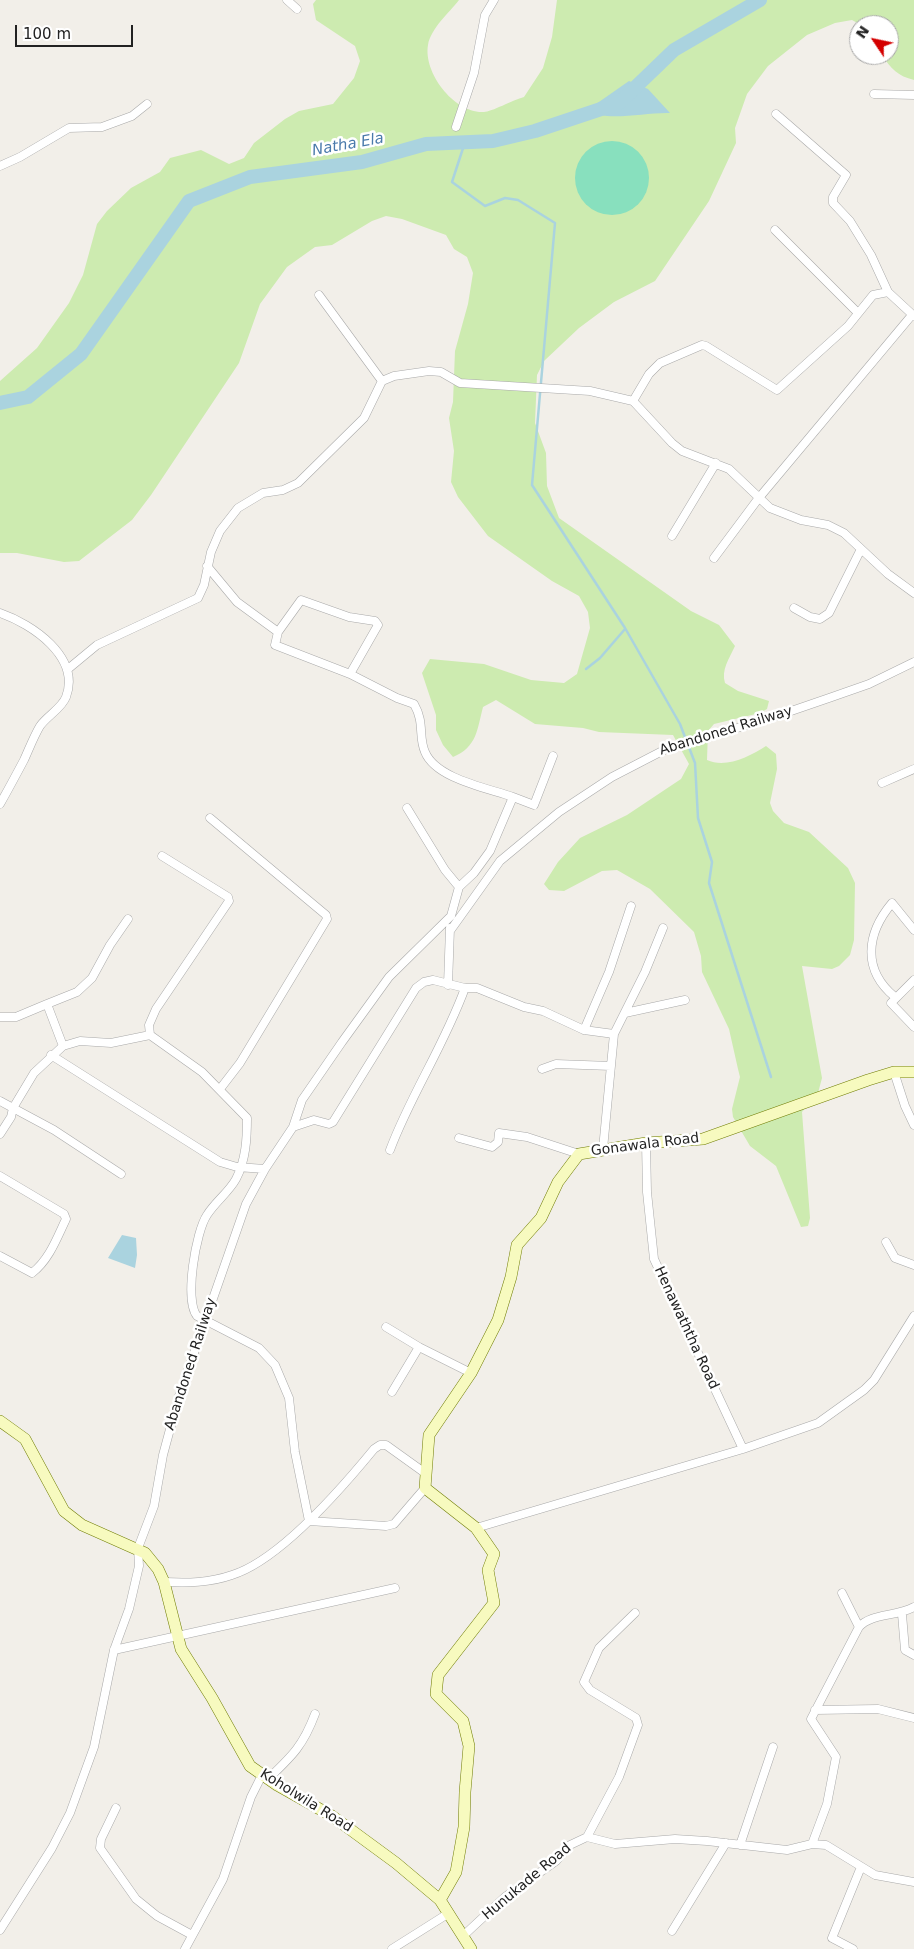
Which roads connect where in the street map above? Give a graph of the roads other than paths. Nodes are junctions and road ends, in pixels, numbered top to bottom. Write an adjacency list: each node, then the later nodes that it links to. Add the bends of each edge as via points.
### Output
1 (287, 0): 3 (street)
2 (494, 0): 8 (street, via 485,15 474,73)
3 (297, 9)
4 (874, 94): 5 (street)
5 (914, 95)
6 (147, 104): 9 (street, via 132,116 102,127 69,128 20,158)
7 (776, 114): 11 (street, via 846,175 832,198 833,202 850,221 871,255)
8 (456, 127)
9 (0, 166)
10 (775, 230): 13 (street)
11 (888, 292): 13 (street, via 873,295); 14 (street)
12 (319, 295): 15 (street)
13 (857, 312): 16 (street, via 848,326 777,390 704,345 660,363 649,374)
14 (913, 316): 18 (street)
15 (382, 381): 16 (street, via 430,371 441,372 460,383 590,391); 22 (street, via 364,418 298,483 283,490 263,493 238,508 220,531)
16 (633, 401): 17 (street, via 677,447)
17 (716, 463): 18 (street, via 729,469); 19 (street)
18 (758, 499): 20 (street, via 770,508 793,517 836,529); 21 (street)
19 (672, 536)
20 (861, 548): 23 (street); 24 (street, via 829,613 820,619)
21 (714, 558)
22 (206, 566): 26 (street, via 237,602); 28 (street, via 204,585 198,598 97,645)
23 (914, 593)
24 (794, 608)
25 (0, 613): 28 (street, via 30,627 55,650)
26 (278, 632): 29 (street, via 275,644); 29 (street, via 300,600 349,617 375,621 378,625)
27 (914, 662): 44 (street, Abandoned Railway, via 868,684 764,720 668,748 612,777 552,818 500,861)
28 (68, 668): 34 (street, via 70,677 66,698 40,726)
29 (350, 674): 33 (street, via 414,704 421,716 425,752 432,764 458,778)
30 (553, 756): 33 (street, via 534,805)
31 (914, 769): 32 (street)
32 (882, 782)
33 (513, 797): 38 (street, via 490,851 474,874)
34 (0, 804)
35 (407, 808): 38 (street)
36 (210, 818): 63 (street, via 326,915 327,920 240,1063)
37 (162, 856): 56 (street, via 229,901 156,1009 149,1025)
38 (459, 887): 40 (street)
39 (631, 906): 54 (street)
40 (451, 916): 44 (street); 67 (street, Abandoned Railway, via 389,976 302,1100)
41 (128, 919): 50 (street, via 92,978 77,992)
42 (663, 928): 51 (street)
43 (914, 930): 48 (street, via 892,903 876,926 871,947 872,966 884,988)
44 (450, 931): 46 (street)
45 (914, 980): 48 (street)
46 (448, 985): 47 (street); 67 (street, via 433,980 416,988 333,1122 314,1120)
47 (465, 988): 54 (street, via 492,993); 72 (street, via 451,1026)
48 (895, 997): 53 (street, via 891,1002)
49 (686, 1000): 51 (street)
50 (47, 1004): 52 (street, via 16,1017); 57 (street)
51 (625, 1013): 55 (street)
52 (0, 1017)
53 (914, 1027)
54 (584, 1030): 55 (street)
55 (614, 1034): 59 (street)
56 (150, 1035): 57 (street, via 111,1044 80,1041); 63 (street)
57 (64, 1046): 58 (street)
58 (51, 1055): 65 (street, via 34,1073); 74 (street, via 220,1162)
59 (611, 1066): 60 (street, via 556,1064); 71 (street)
60 (542, 1069)
61 (894, 1072): 62 (street, Gonawala Road); 66 (street); 70 (street, Gonawala Road, via 703,1138)
62 (914, 1072)
63 (220, 1089): 74 (street, via 247,1118)
64 (0, 1101): 65 (street)
65 (13, 1108): 68 (street); 76 (street, via 54,1130)
66 (914, 1125)
67 (293, 1127): 75 (street, Abandoned Railway)
68 (0, 1134)
69 (459, 1138): 73 (street, via 492,1147 500,1134 526,1137)
70 (646, 1143): 71 (street, Gonawala Road); 88 (street, Henawaththa Road, via 654,1259)
71 (603, 1149): 73 (street, Gonawala Road)
72 (390, 1150)
73 (579, 1154): 85 (street, Gonawala Road, via 558,1182 541,1218 517,1245 498,1320)
74 (241, 1168): 75 (street); 82 (street, via 236,1180 206,1216 199,1240 190,1297 193,1312)
75 (265, 1169): 82 (street, Abandoned Railway, via 246,1204)
76 (121, 1174)
77 (0, 1176): 79 (street, via 64,1214 66,1219 54,1245 40,1267 32,1273)
78 (886, 1242): 80 (street, via 895,1258)
79 (0, 1256)
80 (914, 1265)
81 (914, 1316): 88 (street, via 874,1380 864,1390 818,1423)
82 (205, 1320): 91 (street, via 258,1348 275,1364 289,1398 295,1452); 93 (street, Abandoned Railway, via 179,1396 162,1455 154,1506)
83 (386, 1327): 84 (street)
84 (419, 1347): 85 (street); 86 (street)
85 (472, 1373): 89 (street, Gonawala Road, via 429,1435)
86 (392, 1392)
87 (0, 1421): 93 (street, via 25,1439 64,1510 82,1525)
88 (743, 1449): 92 (street)
89 (425, 1473): 90 (street, Gonawala Road); 91 (street, via 386,1445 380,1445)
90 (425, 1488): 91 (street, via 394,1524); 92 (street)
91 (309, 1521): 94 (street, via 264,1560 234,1575 197,1584)
92 (476, 1528): 116 (street, via 494,1554 488,1570 494,1603 438,1675 436,1694 463,1721 469,1746 464,1827 458,1863)
93 (138, 1548): 94 (street, Koholwila Road, via 150,1559); 102 (street, Abandoned Railway, via 139,1566 129,1609)
94 (164, 1582): 101 (street, Koholwila Road)
95 (395, 1588): 101 (street)
96 (842, 1593): 100 (street)
97 (914, 1607): 99 (street)
98 (636, 1612): 110 (street, via 599,1648 584,1682 590,1690 636,1718 638,1725 619,1777)
99 (902, 1614): 100 (street, via 866,1620); 103 (street, via 905,1650)
100 (859, 1627): 104 (street)
101 (178, 1636): 102 (street); 108 (street, Koholwila Road, via 189,1665 212,1698 243,1757)
102 (114, 1650): 118 (street, Abandoned Railway, via 94,1747 70,1813 52,1848)
103 (914, 1655)
104 (815, 1710): 106 (street, via 878,1709); 112 (street, via 811,1720 814,1728 836,1757 828,1804)
105 (315, 1714): 108 (street, via 307,1737 297,1751)
106 (914, 1718)
107 (773, 1747): 113 (street)
108 (265, 1777): 116 (street, Koholwila Road, via 365,1838); 120 (street, via 251,1797 223,1879)
109 (116, 1808): 120 (street, via 100,1848 136,1899 157,1916)
110 (587, 1838): 111 (street, Hunukade Road, via 615,1844 675,1839); 121 (street, Hunukade Road, via 570,1845 556,1861 504,1897)
111 (726, 1842): 113 (street, Hunukade Road); 119 (street)
112 (812, 1844): 113 (street, Hunukade Road, via 787,1850); 114 (street, Hunukade Road, via 826,1845)
113 (740, 1845)
114 (861, 1867): 115 (street, Hunukade Road, via 888,1878); 125 (street, via 832,1938)
115 (914, 1882)
116 (440, 1900): 117 (street, Koholwila Road)
117 (449, 1913): 121 (street, Koholwila Road); 123 (street)
118 (0, 1930)
119 (672, 1931)
120 (192, 1935): 122 (street)
121 (463, 1936): 124 (street, Koholwila Road)
122 (185, 1949)
123 (392, 1949)
124 (471, 1949)
125 (853, 1949)

